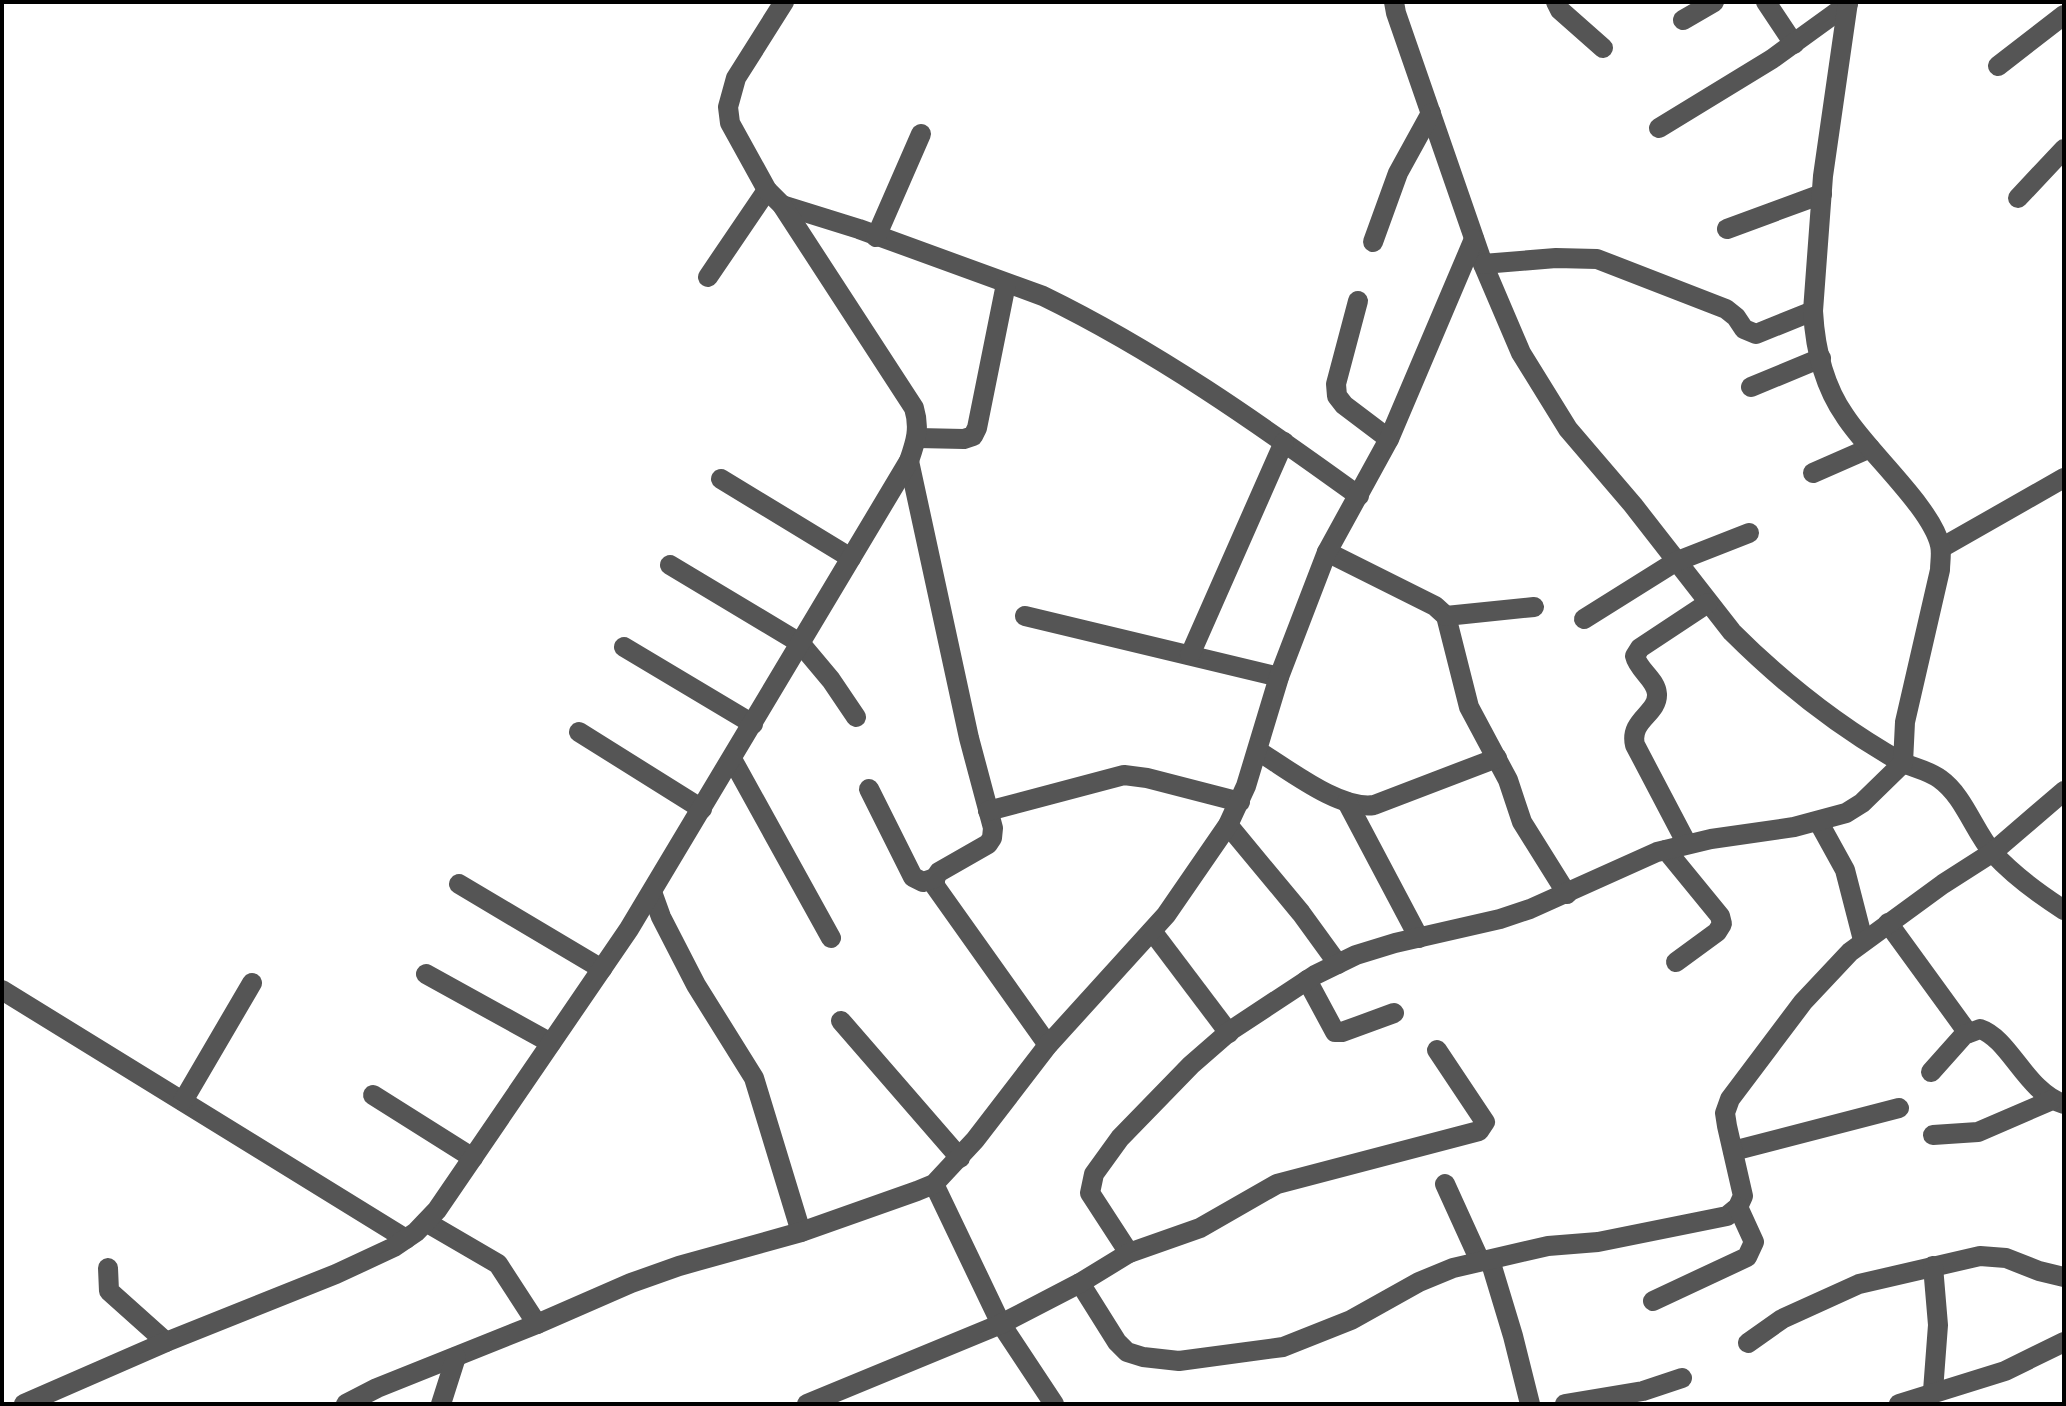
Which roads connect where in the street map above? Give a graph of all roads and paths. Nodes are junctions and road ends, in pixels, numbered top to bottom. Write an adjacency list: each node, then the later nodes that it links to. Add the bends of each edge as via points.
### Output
1 (784, 2): 17 (street, via 736,78 728,107 730,123)
2 (1556, 2): 10 (street)
3 (1714, 2): 8 (street)
4 (1766, 2): 9 (street)
5 (1848, 3): 9 (street); 16 (street)
6 (1399, 6): 12 (street)
7 (2064, 15): 11 (street)
8 (1683, 20)
9 (1794, 44): 13 (street)
10 (1603, 48)
11 (1998, 66)
12 (1431, 113): 21 (street); 22 (street, via 1398,173)
13 (1659, 128)
14 (921, 134): 20 (street)
15 (2064, 149): 18 (street)
16 (1822, 194): 19 (street); 27 (street)
17 (775, 197): 20 (street); 24 (street); 30 (street, via 914,408)
18 (2018, 198)
19 (1727, 229)
20 (876, 237): 25 (street)
21 (1474, 239): 23 (street); 31 (street)
22 (1373, 242)
23 (1483, 264): 27 (street, via 1597,259 1726,309 1749,333); 43 (street, via 1521,353 1547,398)
24 (708, 277)
25 (1006, 284): 30 (street, via 973,436); 32 (street, via 1043,296 1138,347)
26 (1358, 301): 31 (street, via 1337,396)
27 (1813, 311): 28 (street)
28 (1821, 358): 29 (street); 33 (street, via 1834,397)
29 (1751, 387)
30 (918, 438): 34 (street)
31 (1389, 439): 38 (street)
32 (1284, 442): 38 (street); 52 (street)
33 (1870, 448): 35 (street); 40 (street, via 1935,531)
34 (909, 461): 42 (street); 66 (street)
35 (1813, 473)
36 (2064, 478): 40 (street)
37 (721, 479): 42 (street)
38 (1359, 496): 41 (street)
39 (1749, 533): 43 (street)
40 (1941, 548): 60 (street, via 1905,722)
41 (1327, 552): 48 (street); 53 (street)
42 (851, 558): 50 (street)
43 (1675, 562): 45 (street); 49 (street)
44 (670, 565): 50 (street)
45 (1708, 603): 60 (street, via 1732,632 1804,696); 69 (street, via 1635,656 1657,693 1633,737)
46 (1534, 607): 48 (street)
47 (1025, 616): 52 (street)
48 (1446, 616): 58 (street, via 1469,707)
49 (1584, 619)
50 (800, 643): 54 (street); 55 (street)
51 (624, 647): 55 (street)
52 (1190, 655): 53 (street)
53 (1279, 677): 57 (street)
54 (856, 717)
55 (753, 724): 59 (street)
56 (579, 732): 65 (street)
57 (1258, 751): 63 (street); 64 (street)
58 (1497, 758): 64 (street, via 1374,805); 75 (street, via 1522,822)
59 (732, 759): 65 (street); 79 (street)
60 (1903, 763): 67 (street, via 1862,803); 71 (street, via 1943,781)
61 (869, 789): 72 (street, via 913,877 923,882)
62 (2064, 791): 71 (street)
63 (1240, 802): 66 (street, via 1124,775); 68 (street)
64 (1347, 802): 80 (street)
65 (702, 809): 74 (street)
66 (988, 811): 72 (street, via 993,828 988,844)
67 (1818, 821): 69 (street); 81 (street, via 1845,870)
68 (1228, 825): 78 (street); 83 (street)
69 (1687, 844): 70 (street)
70 (1666, 850): 75 (street); 82 (street, via 1722,924)
71 (1993, 852): 76 (street, via 2028,886); 77 (street)
72 (935, 878): 94 (street, via 935,886)
73 (459, 884): 84 (street)
74 (652, 892): 84 (street); 109 (street, via 696,985 754,1078)
75 (1567, 894): 80 (street, via 1500,919)
76 (2064, 910)
77 (1888, 923): 81 (street); 92 (street)
78 (1152, 931): 91 (street); 94 (street)
79 (831, 938)
80 (1419, 938): 83 (street)
81 (1863, 940): 102 (street, via 1803,1002 1730,1099 1725,1113)
82 (1676, 962)
83 (1338, 964): 86 (street)
84 (602, 969): 93 (street)
85 (426, 974): 93 (street)
86 (1307, 980): 89 (street, via 1335,1032); 91 (street)
87 (252, 983): 98 (street)
88 (2, 990): 98 (street)
89 (1394, 1013)
90 (841, 1021): 104 (street)
91 (1229, 1033): 111 (street, via 1120,1138 1091,1181 1093,1199)
92 (1968, 1033): 96 (street); 99 (street, via 1986,1031 2043,1093)
93 (551, 1043): 103 (street)
94 (1048, 1045): 104 (street)
95 (1437, 1050): 111 (street, via 1485,1122 1483,1129 1277,1184 1200,1228)
96 (1931, 1072)
97 (373, 1095): 103 (street)
98 (183, 1101): 110 (street)
99 (2058, 1102): 101 (street, via 1978,1132)
100 (1899, 1108): 102 (street)
101 (1933, 1135)
102 (1733, 1151): 107 (street, via 1743,1196)
103 (473, 1158): 108 (street)
104 (960, 1158): 105 (street)
105 (934, 1184): 109 (street); 119 (street)
106 (1445, 1184): 112 (street)
107 (1738, 1207): 112 (street, via 1727,1216); 117 (street, via 1754,1242 1747,1257)
108 (426, 1222): 110 (street); 118 (street, via 498,1264)
109 (801, 1232): 118 (street, via 667,1270)
110 (406, 1239): 120 (street, via 336,1274)
111 (1129, 1253): 116 (street)
112 (1485, 1260): 116 (street, via 1438,1273 1351,1320 1283,1347 1179,1361 1127,1352); 131 (street, via 1513,1336)
113 (1933, 1266): 115 (street, via 1992,1256); 122 (street, via 1859,1284 1782,1319); 125 (street, via 1938,1325)
114 (108, 1268): 120 (street, via 109,1291)
115 (2064, 1277)
116 (1080, 1283): 119 (street)
117 (1653, 1301)
118 (537, 1324): 123 (street)
119 (1001, 1324): 129 (street); 130 (street)
120 (166, 1342): 126 (street)
121 (2064, 1342): 125 (street, via 2005,1371)
122 (1748, 1343)
123 (456, 1357): 127 (street); 128 (street)
124 (1682, 1378): 132 (street, via 1643,1391)
125 (1933, 1391): 133 (street)
126 (24, 1404)
127 (346, 1404)
128 (441, 1404)
129 (807, 1404)
130 (1054, 1404)
131 (1530, 1404)
132 (1565, 1404)
133 (1899, 1404)

